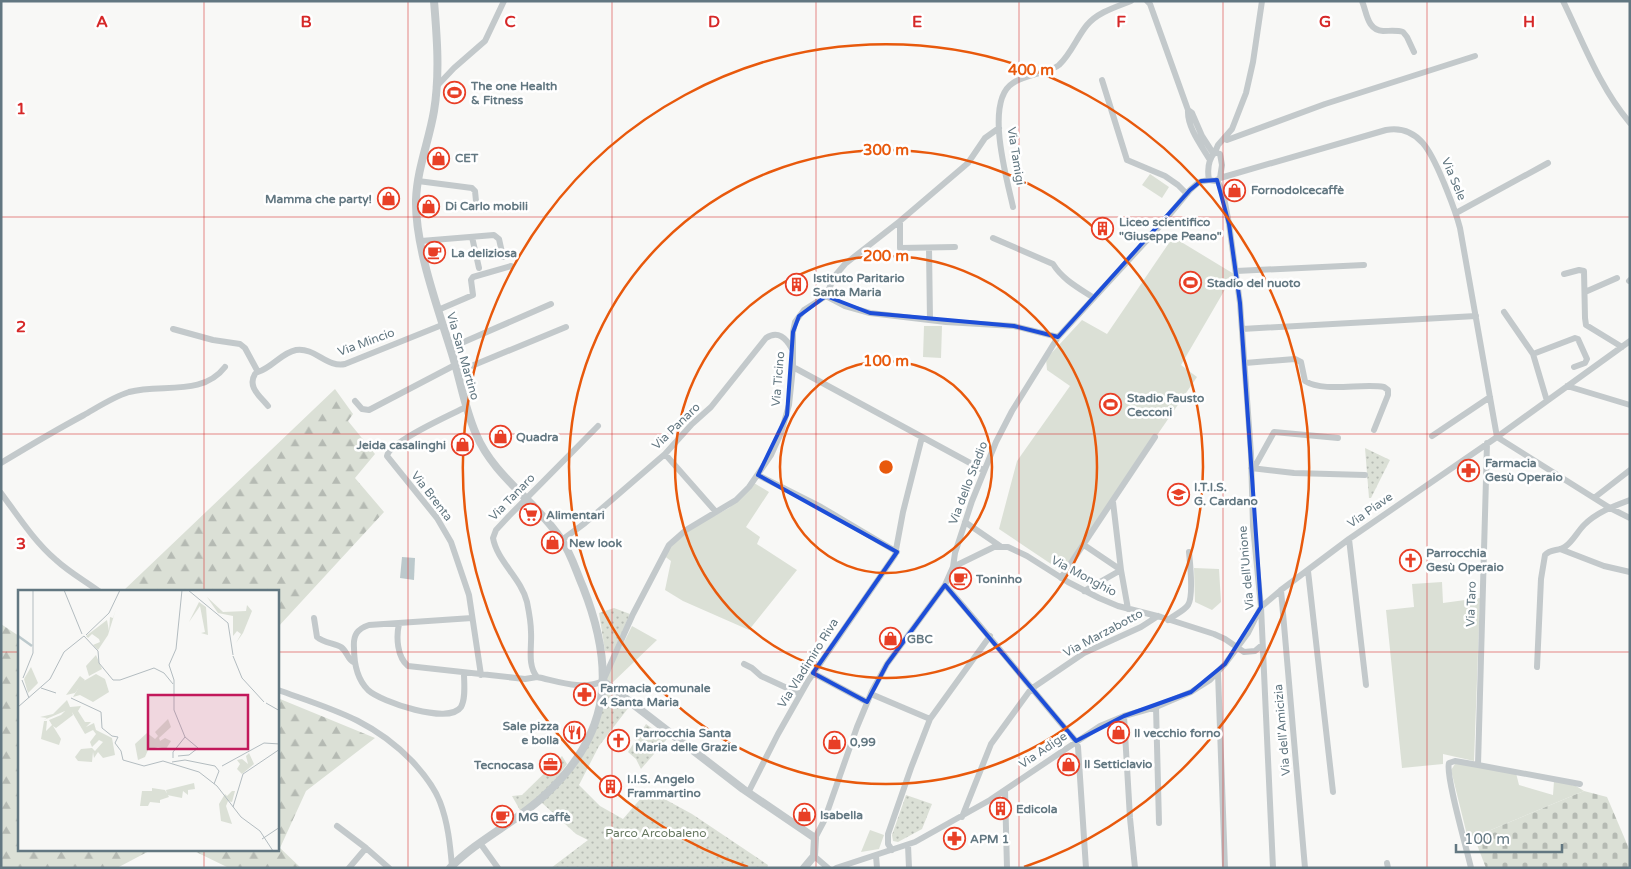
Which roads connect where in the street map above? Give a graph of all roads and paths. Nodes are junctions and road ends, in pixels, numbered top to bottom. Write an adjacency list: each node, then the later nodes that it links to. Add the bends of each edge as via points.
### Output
1 (434, 1): 11 (street, Via San Martino)
2 (504, 1): 11 (street, via 485,42)
3 (1131, 1): 14 (street, Via Tamigi, via 1090,22 1058,67 1024,77 1009,86 1001,101)
4 (1147, 1): 12 (street)
5 (1262, 1): 16 (street, via 1250,78)
6 (1362, 1): 8 (street, via 1373,28 1403,32)
7 (1563, 1): 13 (street, via 1601,80)
8 (1414, 52)
9 (1475, 56): 16 (street)
10 (1102, 80): 23 (street, via 1127,160 1165,176)
11 (436, 87): 22 (street, Via San Martino, via 434,116)
12 (1188, 110): 15 (street); 17 (street, via 1197,139)
13 (1630, 123)
14 (999, 128): 25 (street, Via Tamigi); 27 (street, via 985,138 968,163)
15 (1202, 136): 16 (street, via 1215,142); 17 (street)
16 (1227, 138): 17 (street); 18 (street)
17 (1213, 155): 18 (street); 21 (street, via 1208,169)
18 (1222, 157): 20 (street)
19 (1548, 163): 26 (street)
20 (1218, 179): 21 (street, Via Sele); 26 (street, Via Sele, via 1373,133 1402,130 1418,138 1428,150); 37 (street, Via dell'Unione, via 1224,196)
21 (1209, 180): 23 (street, Via dello Stadio, via 1199,182)
22 (418, 181): 24 (street, via 472,188); 30 (street, Via San Martino, via 416,213)
23 (1187, 194): 42 (street, Via dello Stadio)
24 (476, 201)
25 (1012, 207)
26 (1456, 213): 46 (street, Via Sele)
27 (900, 221): 32 (street, via 900,248); 41 (street, via 845,264 834,277)
28 (472, 237): 30 (street); 33 (street, via 498,237); 36 (street)
29 (993, 238): 42 (street, via 1053,264 1065,279)
30 (421, 241): 44 (street, Via San Martino)
31 (954, 247): 32 (street)
32 (928, 248): 47 (street)
33 (503, 257)
34 (1364, 265): 37 (street)
35 (511, 266): 44 (street, via 473,277 473,295)
36 (480, 268)
37 (1236, 271): 51 (street, Via dell'Unione)
38 (1564, 274): 40 (street, via 1584,271)
39 (1617, 278): 40 (street)
40 (1585, 292): 54 (street, via 1586,325)
41 (826, 296): 47 (street, via 860,311); 56 (street, Via Ticino, via 796,319)
42 (1094, 298): 52 (street, Via dello Stadio)
43 (551, 304): 55 (street)
44 (438, 310): 48 (street, Via San Martino)
45 (1504, 312): 57 (street)
46 (1476, 316): 51 (street); 66 (street, Via Sele)
47 (930, 320): 52 (street, via 1014,326)
48 (442, 325): 55 (street, Via San Martino); 63 (street, Via Mincio, via 343,365 299,350 286,353)
49 (566, 327): 62 (street)
50 (173, 328): 63 (street, via 240,344 246,348)
51 (1242, 330): 58 (street, Via dell'Unione)
52 (1058, 337): 84 (street, Via dello Stadio, via 1012,411)
53 (1630, 342): 54 (street)
54 (1622, 347): 65 (street)
55 (450, 348): 62 (street, Via San Martino)
56 (792, 350): 60 (street, Via Ticino); 81 (street, Via Panaro, via 778,334 768,337 717,401)
57 (1533, 354): 61 (street, via 1577,338 1587,360); 69 (street)
58 (1245, 363): 74 (street, via 1295,359 1301,362 1303,378 1311,384 1386,388 1388,395); 83 (street, Via dell'Unione)
59 (225, 367): 82 (street, via 203,384 140,390 119,396)
60 (793, 367): 76 (street); 86 (street, Via Ticino, via 784,425)
61 (1574, 367)
62 (456, 368): 68 (street, via 369,410 362,409); 72 (street, Via San Martino)
63 (257, 373): 64 (street, Via Mincio); 71 (street, via 252,386)
64 (246, 378)
65 (1567, 386): 69 (street); 70 (street)
66 (1490, 397): 75 (street); 78 (street, Via Sele)
67 (1630, 398): 70 (street)
68 (355, 401)
69 (1547, 401): 78 (street)
70 (1626, 404)
71 (268, 406)
72 (466, 407): 90 (street, Via San Martino, via 484,450); 117 (street, Via Brenta, via 420,430 390,449 387,456 447,535 468,590)
73 (598, 426): 90 (street, Via Tanaro)
74 (1374, 430)
75 (1432, 436)
76 (922, 437): 84 (street); 102 (street, Via Vladimiro Riva, via 903,512)
77 (1155, 437): 92 (street)
78 (1497, 437): 80 (street, Via Piave); 89 (street)
79 (1338, 438): 83 (street, via 1275,432)
80 (1486, 443): 97 (street, Via Piave); 144 (street, Via Taro)
81 (664, 454): 94 (street); 98 (street, Via Panaro)
82 (1, 463)
83 (1252, 468): 87 (street); 113 (street, Via dell'Unione)
84 (983, 470): 96 (street, Via dello Stadio)
85 (1630, 470): 89 (street)
86 (758, 474): 94 (street, Via Ticino, via 736,500); 102 (street)
87 (1365, 475)
88 (1, 493): 110 (street, via 48,553)
89 (1594, 498): 93 (street)
90 (526, 499): 98 (street, Via San Martino); 132 (street, Via Tanaro, via 496,530 493,538 526,599 532,666)
91 (1630, 500): 93 (street)
92 (1113, 502): 99 (street); 105 (street)
93 (1610, 508): 95 (street); 101 (street, via 1588,521)
94 (716, 512): 133 (street, Via Ticino, via 678,535 669,545)
95 (1630, 518)
96 (965, 522): 100 (street, Via Monghio); 104 (street, Via dello Stadio)
97 (1349, 539): 106 (street, Via Piave); 134 (street)
98 (562, 540): 133 (street, Via San Martino, via 593,616)
99 (1084, 545): 105 (street); 108 (street)
100 (1000, 546): 104 (street); 108 (street, Via Monghio, via 1016,550)
101 (1560, 550): 107 (street); 127 (street, via 1550,551 1544,557)
102 (897, 552): 130 (street, Via Vladimiro Riva)
103 (1189, 552): 118 (street, via 1191,581 1188,606)
104 (953, 567): 109 (street, Via dello Stadio)
105 (1121, 570): 112 (street); 114 (street)
106 (1308, 571): 111 (street, Via Piave); 147 (street)
107 (1630, 572)
108 (1061, 578): 112 (street, Via Monghio)
109 (945, 585): 121 (street); 138 (street, Via dello Stadio, via 887,664)
110 (97, 590)
111 (1281, 590): 113 (street, Via Piave); 173 (street, Via dell'Amicizia)
112 (1084, 591): 114 (street, Via Monghio)
113 (1261, 608): 120 (street, Via Adige); 122 (street, Via dell'Unione)
114 (1128, 609): 115 (street, Via Monghio)
115 (1158, 616): 118 (street, Via Monghio); 135 (street, Via Marzabotto, via 1084,653)
116 (314, 618): 125 (street, via 317,637 342,648 349,660)
117 (472, 618): 119 (street); 131 (street, Via Brenta)
118 (1168, 620): 124 (street, Via Monghio, via 1214,634)
119 (399, 624): 125 (street, via 369,625 359,630 354,640); 128 (street, via 400,650 406,664)
120 (1248, 632): 122 (street); 124 (street, Via Adige)
121 (990, 636): 135 (street); 142 (street)
122 (1262, 637): 123 (street, Via dell'Unione)
123 (1262, 646): 124 (street, via 1255,651 1244,652); 172 (street, Via dell'Unione)
124 (1236, 648): 129 (street, Via Adige)
125 (355, 663): 128 (street, via 362,682 378,698 439,714 453,713 460,708)
126 (744, 664): 137 (street, via 761,676)
127 (1537, 667)
128 (464, 672): 131 (street)
129 (1218, 672): 140 (street, Via Adige, via 1191,692); 171 (street)
130 (813, 673): 137 (street, Via Vladimiro Riva); 139 (street)
131 (481, 674): 132 (street, via 525,679)
132 (537, 677): 133 (street, via 584,686)
133 (603, 681): 148 (street); 153 (street, Via San Martino, via 596,722 581,753 545,795)
134 (1366, 685)
135 (1031, 689): 143 (street); 149 (street, Via Marzabotto, via 991,744)
136 (279, 690): 159 (street, via 360,721 392,742 406,756 426,778 439,800 448,829)
137 (800, 694): 148 (street, Via Vladimiro Riva)
138 (871, 694): 139 (street, Via dello Stadio); 142 (street)
139 (867, 702): 152 (street, Via dello Stadio)
140 (1156, 707): 141 (street, Via Adige); 150 (street)
141 (1124, 716): 143 (street, Via Adige); 170 (street)
142 (930, 719): 156 (street, via 887,837)
143 (1076, 741): 146 (street, Via Adige); 169 (street)
144 (1478, 765): 145 (street); 174 (street, via 1455,761 1448,766)
145 (1580, 784)
146 (1005, 790): 149 (street, Via Adige); 168 (street)
147 (1333, 792)
148 (748, 793): 152 (street)
149 (962, 817): 154 (street, Via Adige)
150 (1159, 823)
151 (337, 826): 155 (street)
152 (815, 838): 157 (street)
153 (480, 843): 159 (street, Via San Martino); 162 (street)
154 (908, 845): 156 (street, Via Adige); 167 (street)
155 (366, 848): 160 (street); 161 (street)
156 (892, 850): 158 (street, Via Adige)
157 (814, 856): 163 (street); 164 (street)
158 (876, 856): 165 (street, Via Adige); 166 (street)
159 (451, 867)
160 (349, 868)
161 (389, 868)
162 (498, 868)
163 (804, 868)
164 (828, 868)
165 (836, 868)
166 (878, 868)
167 (909, 868)
168 (1007, 868)
169 (1086, 868)
170 (1135, 868)
171 (1225, 868)
172 (1273, 868)
173 (1305, 868)
174 (1471, 868)

